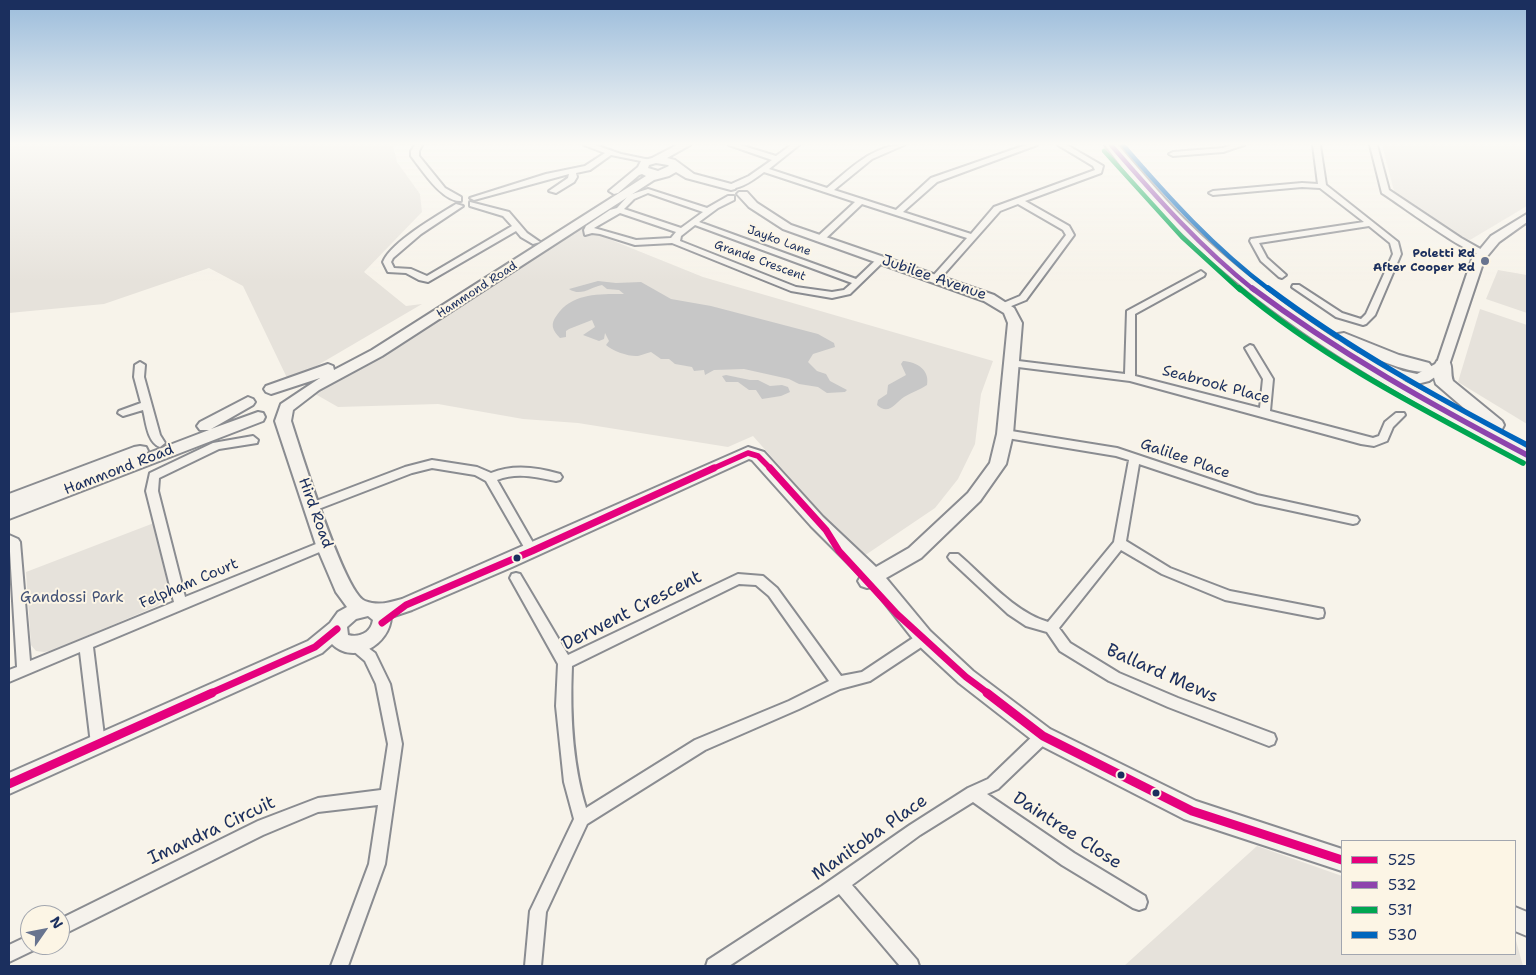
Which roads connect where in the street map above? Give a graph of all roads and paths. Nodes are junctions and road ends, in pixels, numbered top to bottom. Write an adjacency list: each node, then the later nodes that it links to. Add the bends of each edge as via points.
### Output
1 (443, 190): 22 (street)
2 (506, 190): 19 (street)
3 (614, 190): 34 (main road, Hammond Road)
4 (630, 190): 53 (main road, Hammond Road, via 377,353 314,387)
5 (646, 190): 24 (street, via 625,202)
6 (650, 190): 23 (street)
7 (724, 190): 17 (street, Jubilee Avenue)
8 (735, 190): 17 (street)
9 (922, 190): 25 (street)
10 (1047, 190): 20 (street)
11 (1152, 190): 43 (highway, via 1179,222 1260,293)
12 (1167, 190): 43 (highway, via 1215,241)
13 (1240, 190): 18 (street)
14 (1328, 190): 28 (street)
15 (1385, 190): 35 (street)
16 (828, 191): 21 (street)
17 (732, 193): 23 (street); 32 (main road, Jubilee Avenue, via 787,227)
18 (1212, 193)
19 (474, 201): 22 (street, via 466,197); 29 (street, via 506,214)
20 (1019, 201): 31 (street, via 997,209); 42 (street, via 1066,228 1070,235 1023,298)
21 (861, 202): 25 (street); 32 (street)
22 (459, 203): 29 (street, via 389,257 387,262 391,270 408,271 428,279)
23 (712, 209): 27 (street)
24 (620, 210): 30 (street); 33 (street, via 607,215 588,232 601,232 635,244)
25 (897, 212): 31 (street)
26 (1527, 217): 35 (main road, via 1495,239)
27 (693, 222): 30 (street); 40 (street, Jayko Lane)
28 (1369, 224): 38 (street, via 1254,241 1264,259); 41 (street, via 1394,242 1397,254 1370,315 1363,322 1340,315)
29 (517, 227): 34 (street)
30 (682, 231): 33 (street)
31 (972, 237): 39 (street)
32 (820, 239): 36 (main road, Jubilee Avenue)
33 (675, 240): 40 (street, Grande Crescent, via 680,245 794,289 838,295)
34 (536, 242): 50 (main road, Hammond Road, via 338,364)
35 (1482, 253): 45 (main road)
36 (881, 260): 39 (main road, Jubilee Avenue); 40 (street, Grande Crescent)
37 (1201, 274): 49 (street, via 1130,313)
38 (1282, 275)
39 (936, 279): 42 (main road, Jubilee Avenue)
40 (857, 282)
41 (1296, 287)
42 (1004, 306): 46 (main road, Jubilee Avenue, via 1015,323)
43 (1335, 339): 48 (highway); 57 (highway)
44 (1250, 348): 55 (street, via 1268,380)
45 (1446, 358): 48 (main road, via 1424,378); 59 (highway, via 1442,376 1445,384)
46 (1010, 363): 49 (street, Seabrook Place); 61 (main road, Jubilee Avenue)
47 (140, 364): 52 (street, via 139,377)
48 (1417, 373): 57 (street, via 1428,397); 59 (highway)
49 (1130, 378): 55 (street, Seabrook Place)
50 (271, 389): 51 (main road, Hammond Road); 53 (main road, via 290,392 292,396)
51 (248, 402): 58 (main road, via 248,413); 64 (main road, Hammond Road, via 217,420)
52 (146, 405): 54 (street); 64 (street)
53 (288, 407): 58 (main road, Hammond Road, via 276,414); 60 (main road, Hird Road, via 283,417)
54 (123, 412)
55 (1265, 413): 56 (street, Seabrook Place, via 1374,442 1383,438 1389,425)
56 (1400, 414)
57 (1449, 414): 65 (highway)
58 (260, 417): 60 (main road, via 277,424); 71 (main road, Hammond Road)
59 (1495, 425): 63 (highway)
60 (287, 433): 70 (main road, Hird Road)
61 (1005, 434): 66 (street, Galilee Place, via 1117,452); 78 (main road, Jubilee Avenue, via 998,464 974,497 915,553)
62 (253, 440): 80 (street, via 217,446 154,476 152,491)
63 (1527, 441)
64 (160, 443): 69 (main road, Hammond Road)
65 (1527, 455)
66 (1135, 458): 72 (street, Galilee Place, via 1256,499); 74 (street)
67 (556, 477): 68 (street, via 518,470 505,471)
68 (490, 478): 70 (street, via 477,471 432,464); 76 (street)
69 (9, 500)
70 (312, 507): 75 (main road, Hird Road)
71 (9, 513)
72 (1353, 520)
73 (9, 540): 89 (street, via 14,542)
74 (1120, 543): 81 (street, via 1166,571 1229,596); 84 (street)
75 (326, 545): 80 (street, Felpham Court); 83 (main road, Hird Road, via 345,592)
76 (532, 551): 78 (main road, via 748,453 758,456 826,530 839,550); 82 (main road, via 406,605)
77 (954, 557): 84 (street, via 1013,610 1030,622)
78 (867, 576): 85 (main road, via 897,614)
79 (516, 578): 88 (street)
80 (181, 605): 86 (street, Felpham Court)
81 (1318, 613)
82 (379, 624): 83 (main road, via 369,640); 83 (main road, via 368,608); 87 (street)
83 (348, 628): 87 (street); 94 (main road)
84 (1051, 628): 93 (street, Ballard Mews, via 1065,647 1114,677)
85 (924, 638): 91 (street, via 865,677); 92 (street, via 966,677)
86 (86, 645): 89 (street, Felpham Court); 94 (street)
87 (370, 657): 97 (street, via 383,684 395,744)
88 (565, 663): 91 (street, Derwent Crescent, via 738,579 758,580 773,592); 98 (street, Derwent Crescent, via 563,706 571,782)
89 (24, 670): 90 (street, Felpham Court)
90 (9, 676)
91 (838, 683): 98 (street, via 700,745)
92 (1043, 736): 96 (street, Manitoba Place, via 993,784); 99 (street, via 1192,811)
93 (1269, 739)
94 (98, 744): 95 (main road)
95 (9, 784)
96 (973, 793): 100 (street, Manitoba Place); 101 (street, Daintree Close, via 1068,859)
97 (388, 796): 102 (street, Imandra Circuit, via 318,805 258,829); 103 (street, via 377,864)
98 (582, 819): 104 (street, via 538,911)
99 (1341, 860)
100 (840, 883): 105 (street, Manitoba Place); 106 (street)
101 (1139, 902)
102 (70, 923)
103 (340, 966)
104 (533, 966)
105 (714, 966)
106 (912, 966)

